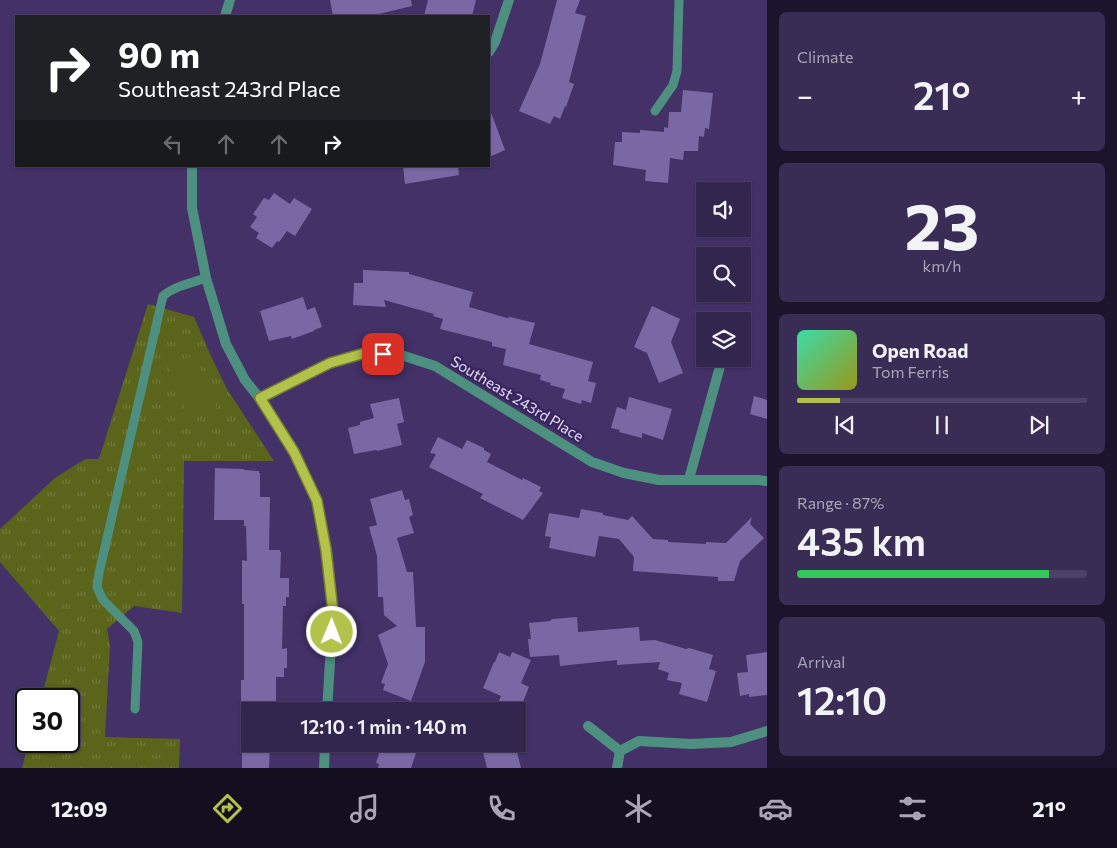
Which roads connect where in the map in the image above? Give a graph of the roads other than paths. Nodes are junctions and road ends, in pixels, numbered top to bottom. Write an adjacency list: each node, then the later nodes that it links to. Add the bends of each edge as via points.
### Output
1 (230, 0): 4 (street)
2 (509, 0): 5 (street)
3 (679, 0): 6 (lane, via 677,70 673,86)
4 (226, 15)
5 (490, 50)
6 (655, 112)
7 (192, 167): 8 (street, via 192,208)
8 (206, 278): 10 (street, via 226,344 245,380); 14 (lane, via 170,290 163,296 99,573 97,586 103,600 134,631 138,642)
9 (720, 367): 11 (street)
10 (260, 398): 11 (street, Southeast 243rd Place, via 330,363 365,353 401,355 435,366 592,462 658,480); 13 (street, via 294,452 317,501 333,612)
11 (689, 479): 12 (street, Southeast 243rd Place)
12 (767, 481)
13 (328, 702)
14 (135, 709)
15 (588, 726): 17 (street)
16 (767, 731): 17 (street, via 731,742 639,741)
17 (620, 750): 20 (street)
18 (325, 752): 19 (street)
19 (324, 768)
20 (617, 768)

